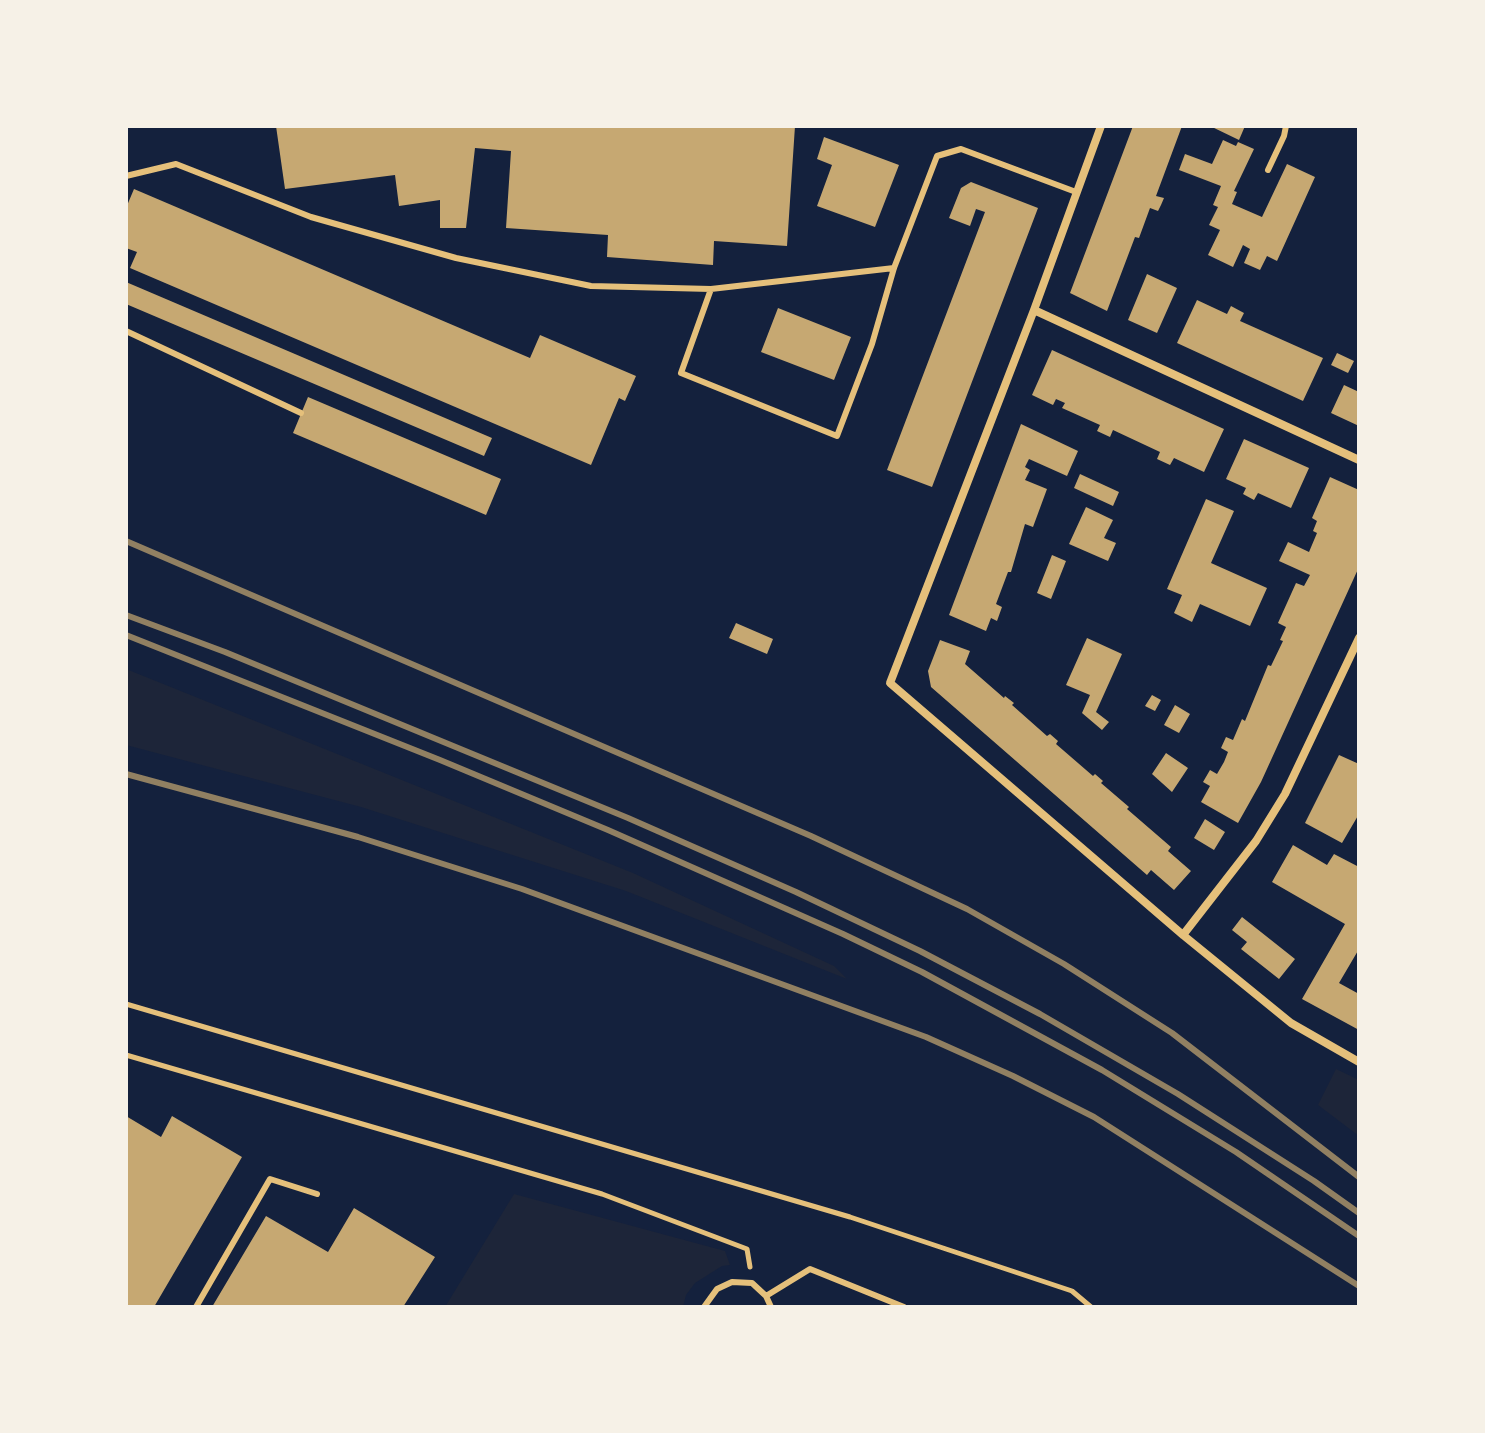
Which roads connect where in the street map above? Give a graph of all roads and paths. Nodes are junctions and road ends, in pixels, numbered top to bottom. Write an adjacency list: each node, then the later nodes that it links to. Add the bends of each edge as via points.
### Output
1 (1101, 126): 5 (street)
2 (1286, 126): 3 (lane)
3 (1268, 170)
4 (126, 176): 7 (lane, via 176,164 311,217 456,258 591,286)
5 (1076, 192): 6 (lane, via 961,149 937,156); 8 (street)
6 (894, 268): 7 (lane); 7 (lane, via 837,436 681,373)
7 (711, 289)
8 (1034, 310): 11 (street); 13 (street, via 890,683)
9 (126, 331): 10 (lane)
10 (301, 413)
11 (1359, 460)
12 (1359, 638): 13 (street, via 1285,794 1256,841)
13 (1183, 935): 16 (street, via 1291,1023)
14 (126, 1004): 24 (path, via 850,1217 1072,1291)
15 (126, 1055): 18 (path, via 602,1194 747,1249)
16 (1359, 1062)
17 (317, 1194): 20 (lane, via 270,1179)
18 (752, 1283): 19 (lane); 21 (lane, via 724,1285)
19 (766, 1296): 22 (lane); 23 (lane, via 810,1269)
20 (196, 1307)
21 (704, 1307)
22 (771, 1307)
23 (904, 1307)
24 (1091, 1307)

